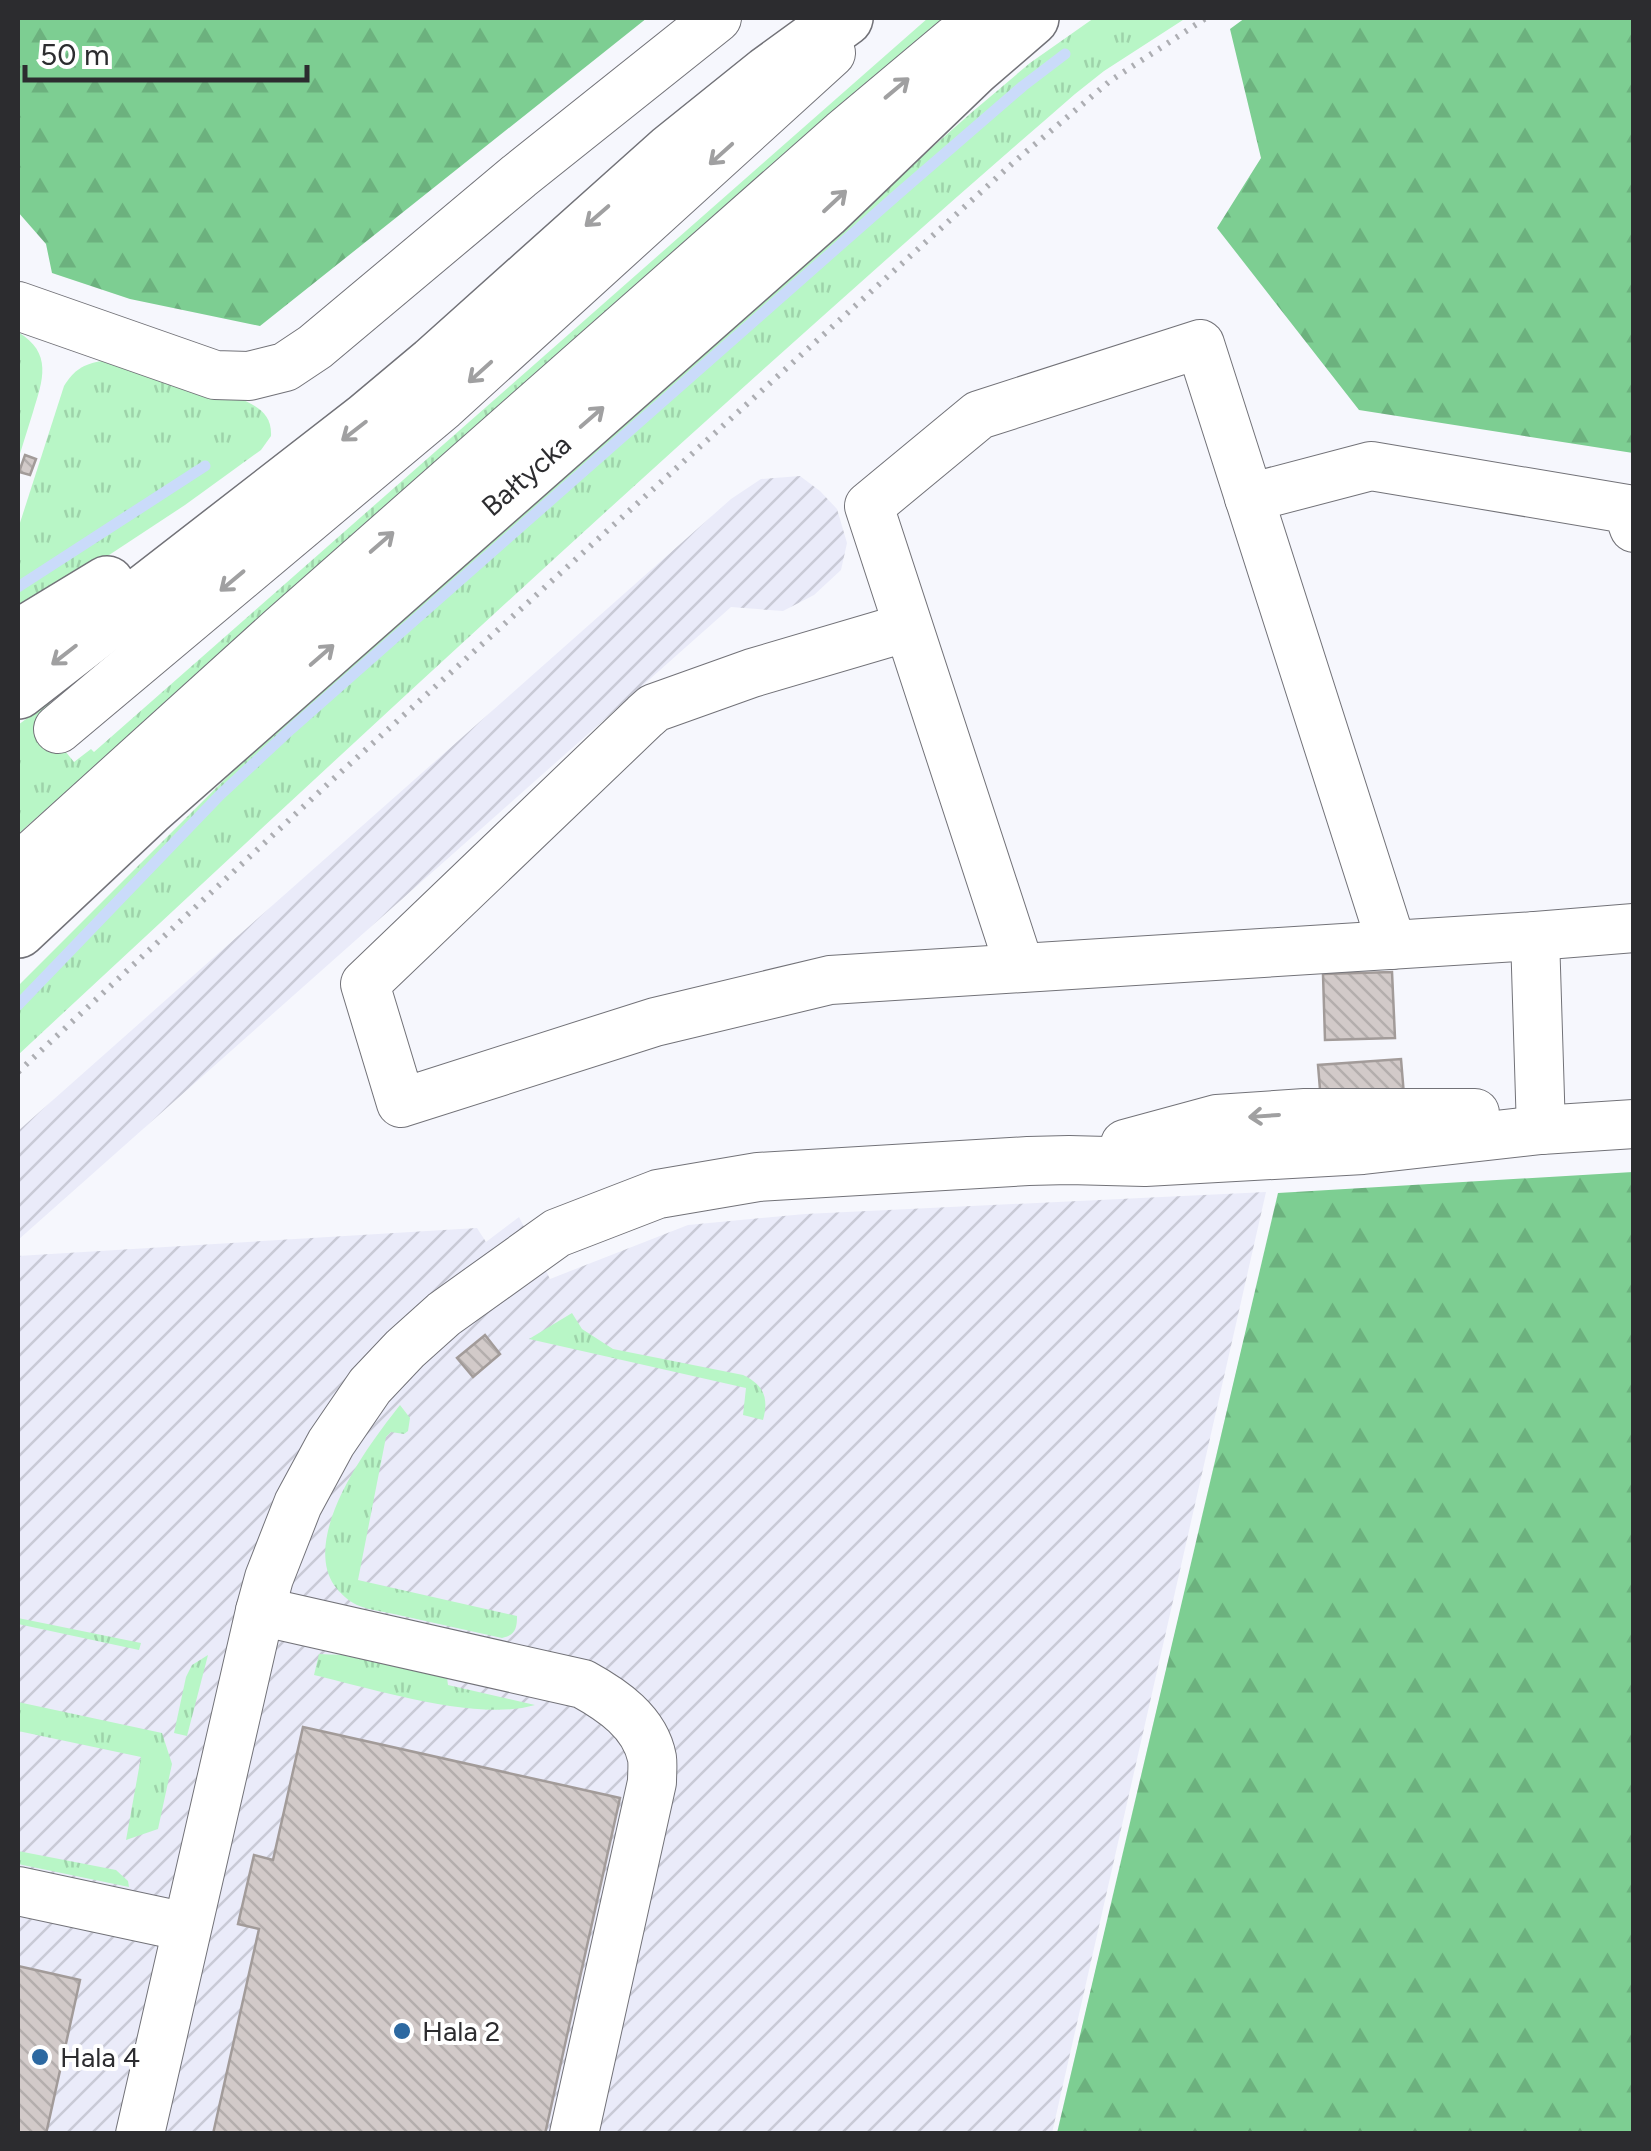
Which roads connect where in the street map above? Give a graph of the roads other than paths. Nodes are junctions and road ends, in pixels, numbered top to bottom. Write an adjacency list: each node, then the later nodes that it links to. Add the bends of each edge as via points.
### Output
1 (717, 18): 6 (lane, via 285,368 216,375)
2 (845, 18): 7 (main road, one-way to 7, via 686,139 434,364)
3 (871, 18): 14 (lane, one-way to 14, via 443,406)
4 (988, 18): 11 (lane, one-way to 4, via 843,134)
5 (1031, 18): 18 (main road, Bałtycka, one-way to 5)
6 (18, 306)
7 (280, 488): 12 (main road, via 165,548); 13 (main road, one-way to 13)
8 (1249, 498): 9 (lane, via 1370,466 1627,508); 10 (lane, via 1200,344 979,414 869,506); 20 (lane)
9 (1634, 528)
10 (908, 626): 21 (lane); 21 (lane, via 752,673 645,716 365,984 401,1103 655,1022 830,980)
11 (282, 629): 15 (lane); 16 (lane, via 131,781)
12 (18, 638)
13 (18, 691)
14 (58, 729)
15 (18, 868)
16 (18, 910)
17 (1634, 928): 19 (lane)
18 (18, 930)
19 (1534, 936): 20 (lane); 23 (lane)
20 (1392, 945): 21 (lane)
21 (1020, 968)
22 (1634, 1124): 23 (lane)
23 (1541, 1130): 24 (lane, via 1486,1113 1217,1119 1069,1160 758,1177 658,1194 557,1233 405,1349 330,1443 298,1504)
24 (260, 1612): 26 (lane); 28 (lane, via 583,1684 628,1714 641,1732 652,1757 649,1796)
25 (18, 1891): 26 (lane)
26 (186, 1927): 27 (lane)
27 (140, 2134)
28 (574, 2134)

